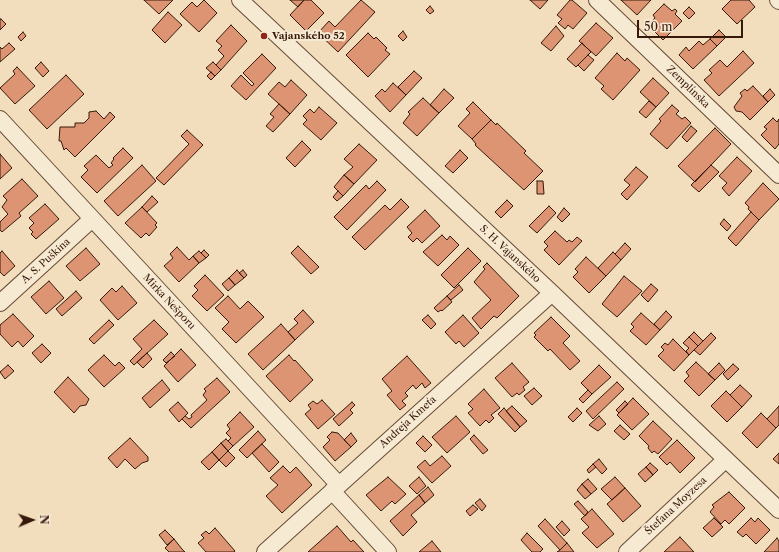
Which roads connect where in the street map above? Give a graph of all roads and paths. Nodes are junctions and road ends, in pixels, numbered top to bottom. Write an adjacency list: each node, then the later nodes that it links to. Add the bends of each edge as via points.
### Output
1 (240, 0): 6 (street, S. H. Vajanského)
2 (597, 0): 4 (street, Zemplínska)
3 (0, 119): 5 (street, Mirka Nešporu)
4 (779, 175)
5 (92, 219): 7 (street, A. S. Puškina); 9 (street, Mirka Nešporu)
6 (552, 293): 8 (street, S. H. Vajanského); 9 (street, Andreja Kmeťa)
7 (0, 302)
8 (725, 460): 10 (street, S. H. Vajanského); 13 (street, Štefana Moyzesa)
9 (336, 488): 11 (street, Andreja Kmeťa); 12 (street, Mirka Nešporu)
10 (779, 510)
11 (265, 552)
12 (388, 552)
13 (627, 552)

